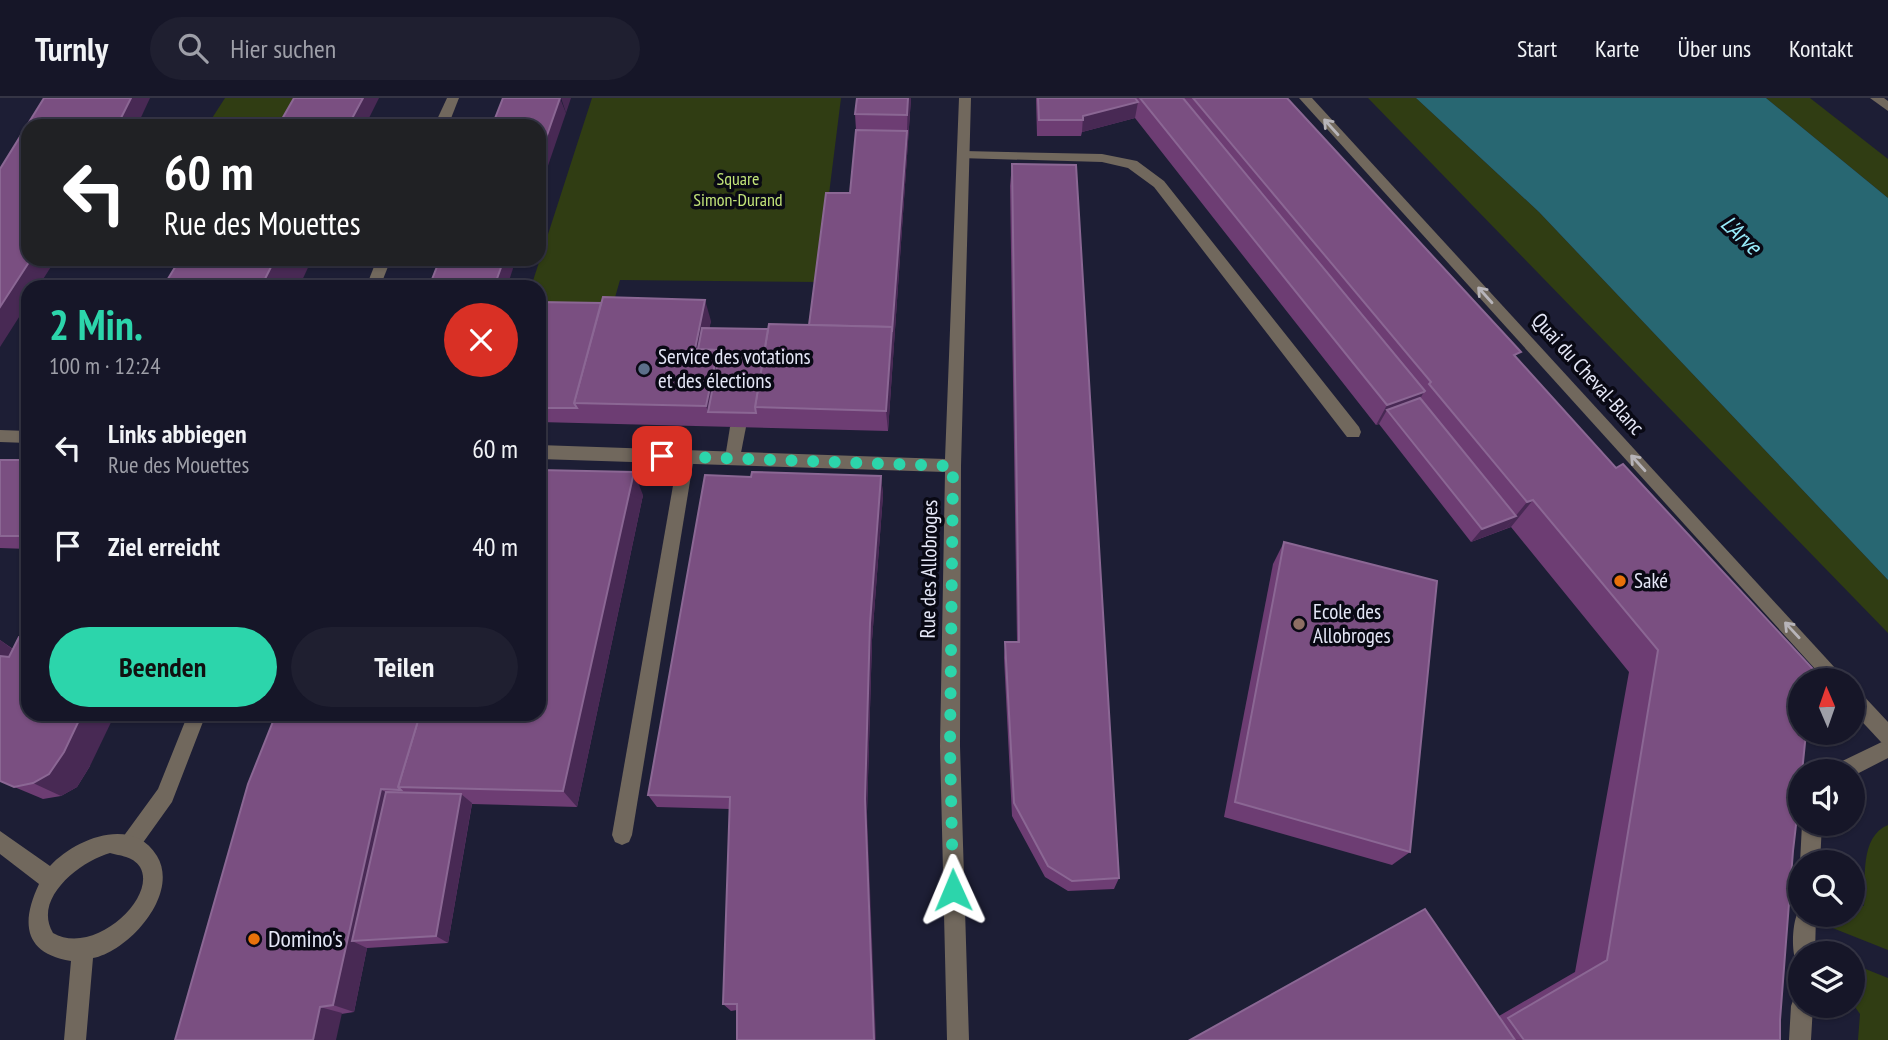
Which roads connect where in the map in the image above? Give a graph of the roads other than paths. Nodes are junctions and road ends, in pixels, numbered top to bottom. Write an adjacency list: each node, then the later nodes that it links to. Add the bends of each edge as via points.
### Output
1 (453, 98): 6 (street)
2 (965, 98): 7 (street, Rue des Allobroges)
3 (1304, 98): 16 (street, Quai du Cheval-Blanc, one-way to 3, via 1655,493)
4 (1876, 98): 5 (street)
5 (1888, 107)
6 (444, 119)
7 (964, 155): 9 (street, via 1102,158 1132,164 1159,184); 15 (street, Rue des Allobroges)
8 (738, 427): 14 (street)
9 (1353, 432)
10 (21, 434): 11 (street)
11 (0, 436)
12 (546, 452): 13 (street)
13 (686, 457): 14 (street); 22 (street)
14 (733, 458): 15 (street)
15 (953, 466): 29 (street, Rue des Allobroges, via 950,746)
16 (1825, 668)
17 (1866, 712): 19 (street)
18 (194, 721): 24 (street, via 164,795)
19 (1888, 736)
20 (1888, 748): 21 (street)
21 (1865, 760)
22 (622, 835)
23 (0, 841): 25 (street)
24 (130, 844): 25 (street, via 89,849); 26 (street, via 145,852 153,868 152,887 143,909 127,929)
25 (51, 880): 26 (street, via 39,902 37,923 44,940 60,951)
26 (83, 951): 28 (street)
27 (1801, 1018): 30 (street)
28 (75, 1040)
29 (958, 1040)
30 (1800, 1040)

